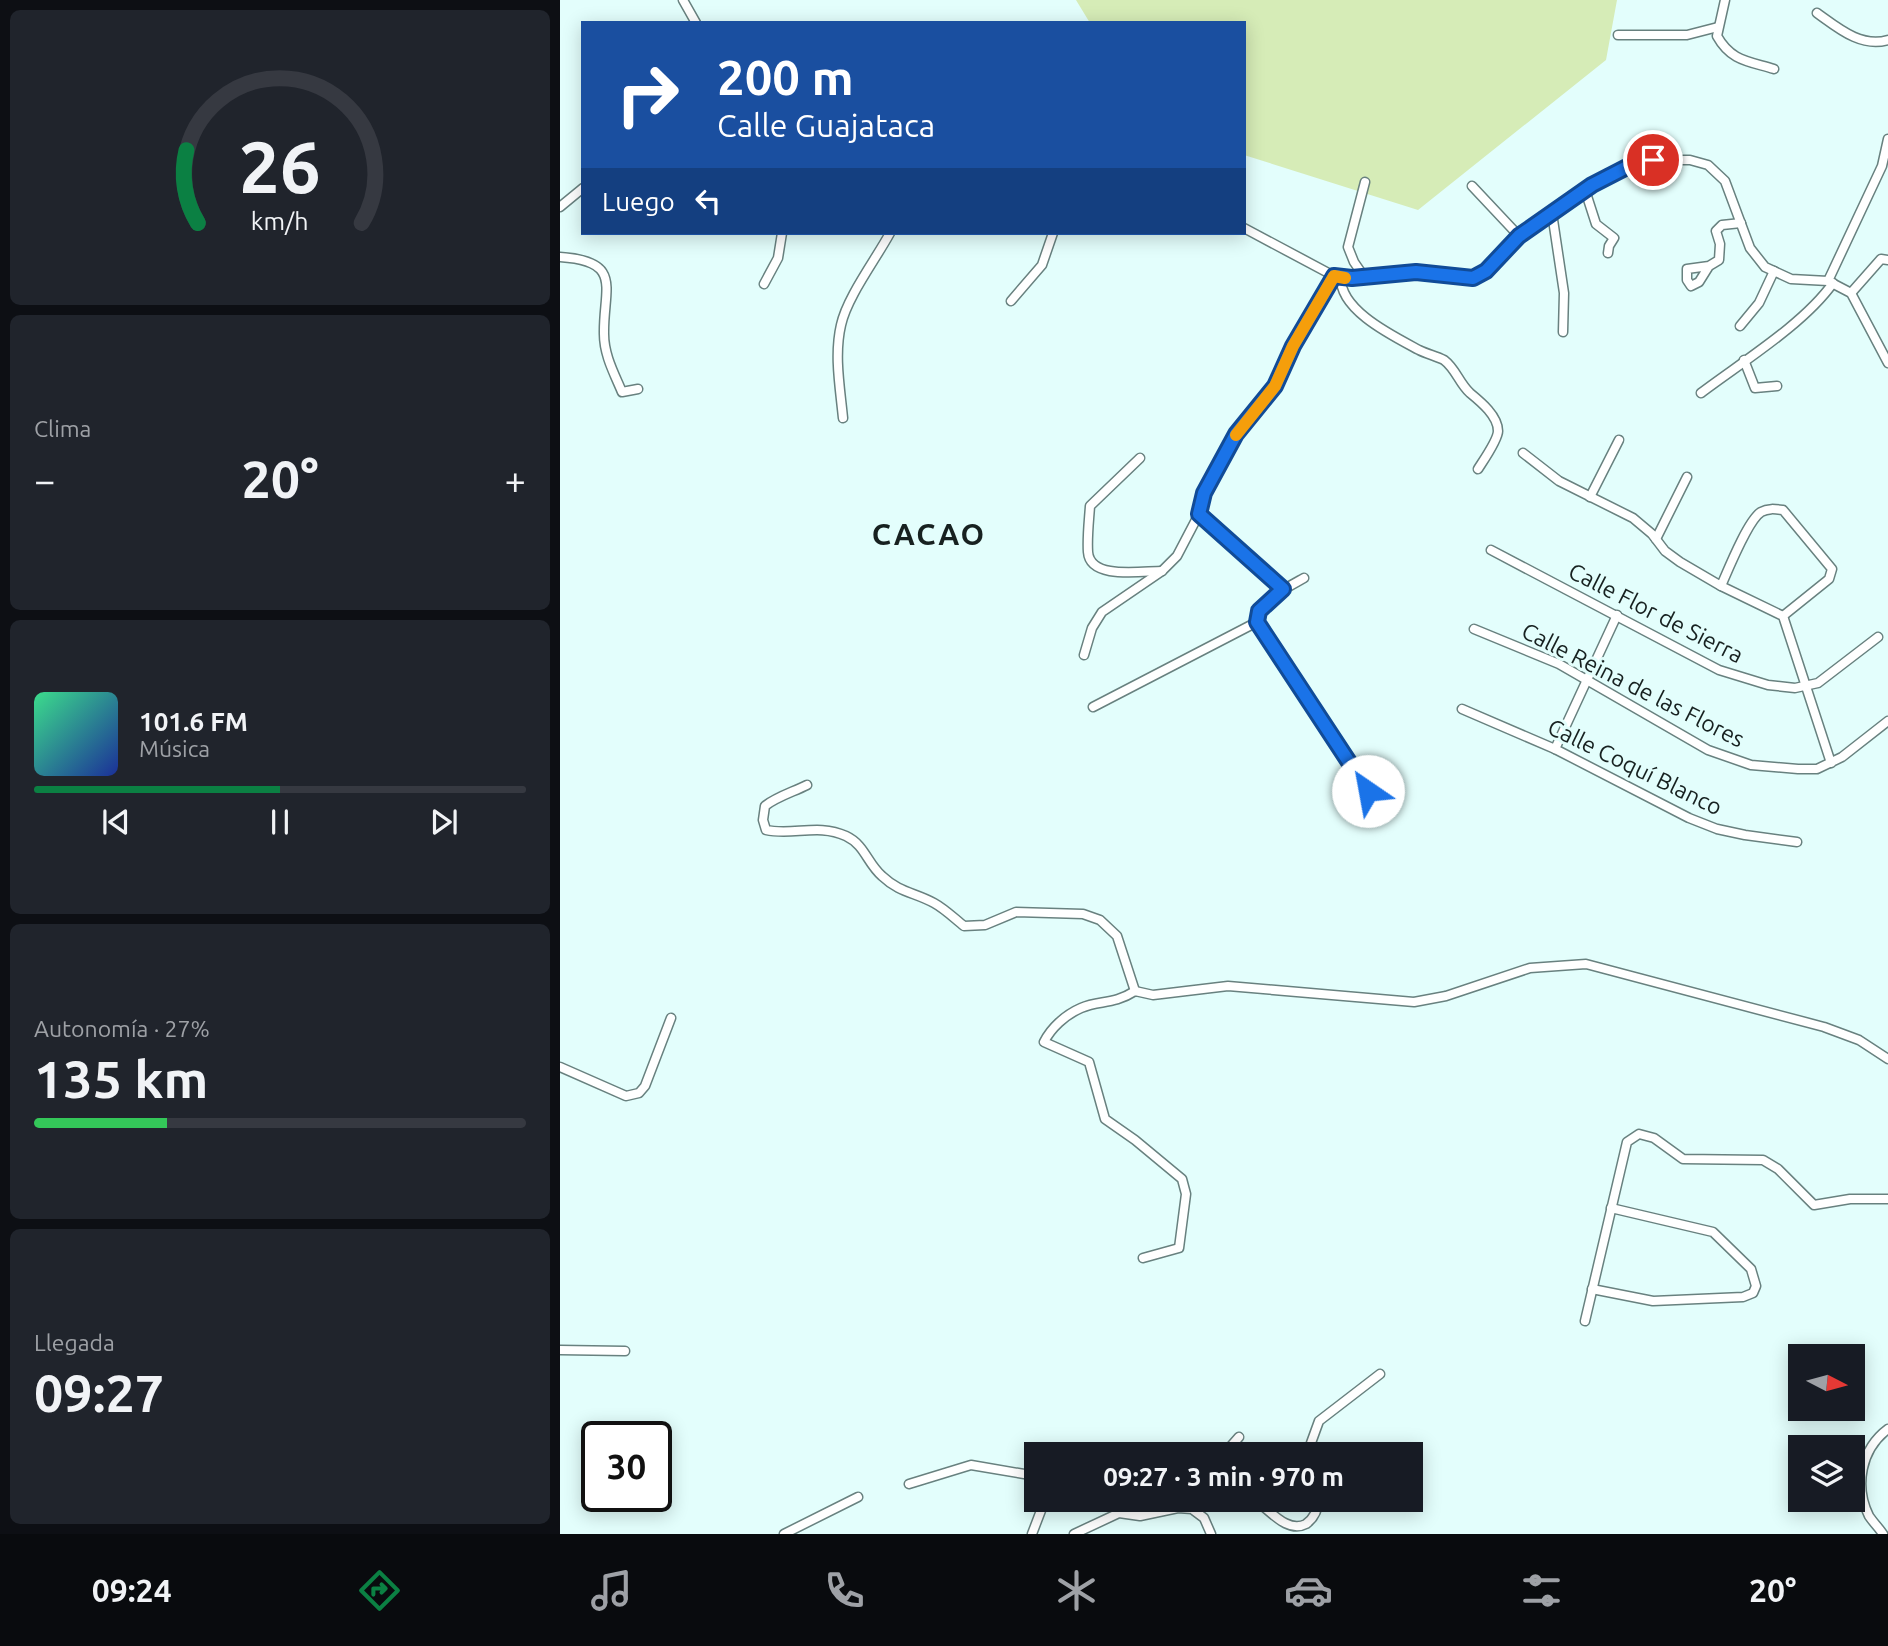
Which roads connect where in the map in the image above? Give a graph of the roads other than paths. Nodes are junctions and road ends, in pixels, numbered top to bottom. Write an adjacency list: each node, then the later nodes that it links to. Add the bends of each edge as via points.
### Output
1 (683, 0): 4 (street)
2 (1725, 0): 5 (street)
3 (1817, 13): 7 (street, via 1858,39)
4 (695, 21)
5 (1718, 27): 6 (street, via 1687,35); 8 (street, via 1717,36 1725,50)
6 (1618, 35)
7 (1888, 40)
8 (1774, 69)
9 (1888, 139): 29 (street, via 1882,166)
10 (1365, 182): 28 (street, via 1348,247)
11 (1472, 186): 21 (street)
12 (581, 190): 14 (street)
13 (1585, 190): 15 (street); 16 (street, via 1625,168 1653,160 1690,160 1708,165 1725,181); 22 (street, via 1596,224 1614,238)
14 (560, 207)
15 (1552, 213): 21 (street); 34 (street, via 1564,293)
16 (1741, 223): 25 (street, via 1716,230 1719,260); 26 (street, via 1751,248 1765,267)
17 (1246, 229): 27 (street)
18 (782, 235): 30 (street, via 778,258)
19 (889, 235): 40 (street, via 841,323 838,376)
20 (1052, 235): 32 (street, via 1042,265)
21 (1519, 236): 28 (street, via 1486,271 1473,278 1416,272)
22 (1608, 253)
23 (560, 257): 38 (street, via 583,258 602,270 608,289 606,355 622,392)
24 (1888, 260): 31 (street, via 1881,258)
25 (1709, 266)
26 (1774, 271): 29 (street, via 1791,279); 33 (street, via 1759,303)
27 (1337, 277): 28 (street); 44 (street, via 1343,296 1375,325 1447,362 1463,386 1487,408 1498,435); 47 (street, via 1293,346 1275,386 1236,434 1204,493)
28 (1365, 278)
29 (1830, 282): 31 (street); 35 (street, via 1824,296)
30 (764, 284)
31 (1851, 293): 36 (street)
32 (1011, 301)
33 (1740, 326)
34 (1563, 332)
35 (1744, 360): 37 (street, via 1755,388); 39 (street)
36 (1888, 363)
37 (1777, 386)
38 (638, 389)
39 (1701, 393)
40 (843, 418)
41 (1619, 440): 46 (street)
42 (1523, 453): 46 (street, via 1559,481)
43 (1140, 458): 50 (street, via 1090,506 1088,554 1093,565 1105,572)
44 (1478, 469)
45 (1687, 477): 48 (street)
46 (1590, 497): 48 (street, via 1633,518)
47 (1199, 514): 50 (street, via 1177,556); 53 (street)
48 (1656, 539): 52 (street, via 1665,551)
49 (1491, 550): 54 (street, Calle Flor de Sierra)
50 (1162, 571): 59 (street, via 1101,612)
51 (1304, 578): 53 (street)
52 (1721, 586): 55 (street); 55 (street, via 1759,513 1783,510 1832,569 1829,579)
53 (1283, 589): 56 (street, via 1259,611)
54 (1617, 615): 60 (street); 61 (street, Calle Flor de Sierra, via 1719,670 1768,685)
55 (1783, 616): 61 (street)
56 (1257, 622): 62 (street); 68 (street)
57 (1474, 629): 60 (street, Calle Reina de las Flores)
58 (1878, 638): 61 (street)
59 (1084, 655)
60 (1588, 679): 65 (street); 66 (street, Calle Reina de las Flores, via 1708,750 1751,765 1817,769)
61 (1807, 687): 66 (street)
62 (1093, 708)
63 (1462, 709): 65 (street, Calle Coquí Blanco)
64 (1888, 721): 66 (street, Calle Reina de las Flores)
65 (1555, 749): 69 (street, Calle Coquí Blanco, via 1717,829)
66 (1831, 763)
67 (807, 785): 70 (street, via 765,806 766,830 845,835 861,845 879,874 898,889 935,903 964,926 985,925 1016,912 1083,914 1100,920 1117,936)
68 (1368, 791)
69 (1797, 842)
70 (1135, 991): 72 (street, via 1153,995 1228,986 1413,1002 1531,968 1586,964 1824,1027); 76 (street, via 1121,1000 1081,1008 1050,1030 1044,1042 1089,1062 1105,1119 1182,1179 1186,1194 1179,1248)
71 (671, 1018): 73 (street, via 639,1093 626,1096)
72 (1887, 1054)
73 (560, 1066)
74 (1888, 1199): 75 (street, via 1814,1205 1763,1160 1683,1159 1654,1138 1639,1134 1627,1142)
75 (1611, 1208): 77 (street); 77 (street, via 1713,1232 1751,1269 1756,1286 1743,1297 1653,1301)
76 (1143, 1258)
77 (1592, 1289): 78 (street)
78 (1585, 1321)
79 (560, 1350): 80 (street)
80 (625, 1351)
81 (1380, 1374): 85 (street, via 1319,1422)
82 (1888, 1429): 98 (street, via 1865,1456 1860,1484 1869,1516)
83 (1239, 1437): 84 (street)
84 (1235, 1442)
85 (1311, 1442)
86 (1024, 1474): 87 (street, via 971,1465)
87 (909, 1484)
88 (858, 1497): 94 (street)
89 (1040, 1512): 95 (street)
90 (1159, 1512): 96 (street, via 1140,1516 1119,1513)
91 (1196, 1512): 97 (street, via 1204,1518)
92 (1268, 1512): 93 (street, via 1296,1529 1304,1527)
93 (1315, 1512)
94 (784, 1534)
95 (1032, 1534)
96 (1074, 1534)
97 (1210, 1534)
98 (1883, 1534)

